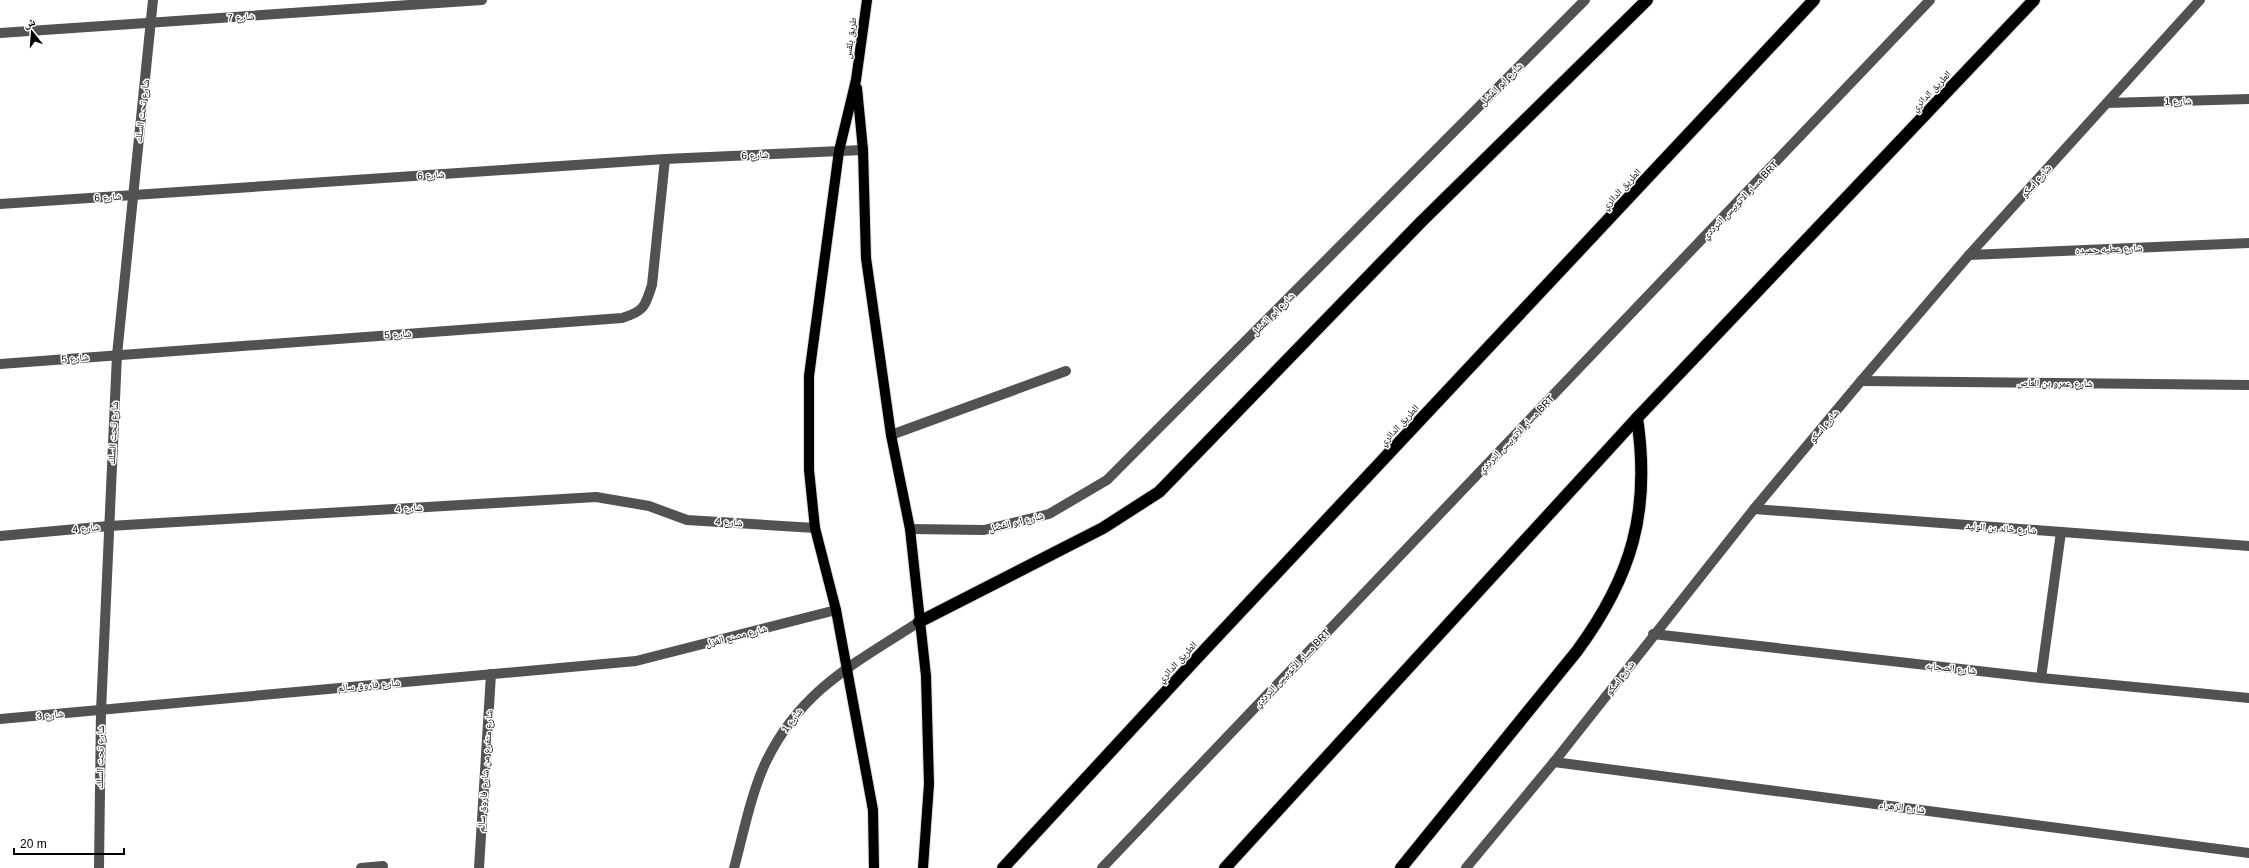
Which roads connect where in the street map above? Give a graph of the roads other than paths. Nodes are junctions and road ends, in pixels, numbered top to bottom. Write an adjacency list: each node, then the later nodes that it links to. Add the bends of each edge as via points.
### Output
1 (152, 0): 10 (street, شارع تحت السلك)
2 (482, 0): 10 (street, شارع 7)
3 (867, 0): 12 (main road, طريق بلقس)
4 (1585, 0): 32 (street, شارع ابو الفضل, via 1107,480 1049,514 984,530)
5 (1647, 0): 37 (highway, via 1421,222 1159,492 1103,528)
6 (1814, 0): 55 (highway, الطريق الدائري)
7 (1930, 0): 56 (street, مسار الاتوبيس الترددي BRT)
8 (2034, 0): 27 (highway, الطريق الدائري)
9 (2200, 0): 14 (street, شارع اسكو)
10 (152, 23): 11 (street, شارع 7); 18 (street, شارع تحت السلك)
11 (0, 33)
12 (856, 80): 15 (main road); 16 (main road)
13 (2249, 99): 14 (street, شارع 1)
14 (2107, 103): 21 (street, شارع اسكو)
15 (863, 150): 16 (street, شارع 6); 28 (main road, via 866,258)
16 (839, 151): 17 (street, شارع 6); 31 (main road, via 809,376 809,470)
17 (665, 159): 18 (street, شارع 6); 22 (street, شارع 5, via 652,285 646,302 638,313 622,318)
18 (132, 195): 19 (street, شارع 6); 22 (street, شارع تحت السلك)
19 (0, 204)
20 (2249, 243): 21 (street, شارع عطيه حميده)
21 (1969, 255): 25 (street, شارع اسكو)
22 (117, 355): 23 (street, شارع 5); 30 (street, شارع تحت السلك)
23 (0, 364)
24 (1066, 372): 28 (street)
25 (1861, 381): 26 (street, شارع عمرو بن العاص); 29 (street, شارع اسكو)
26 (2249, 384)
27 (1637, 418): 57 (highway, الطريق الدائري); 58 (highway, via 1642,447 1641,506 1630,554 1613,597 1578,651)
28 (892, 435): 32 (main road)
29 (1754, 509): 33 (street, شارع خالد بن الوليد); 38 (street, شارع اسكو)
30 (109, 526): 31 (street, شارع 4, via 596,497 649,506 688,520); 34 (street, شارع 4); 44 (street, شارع تحت السلك)
31 (815, 528): 36 (main road)
32 (910, 529): 37 (main road)
33 (2061, 532): 35 (street, شارع خالد بن الوليد); 42 (street)
34 (0, 536)
35 (2249, 546)
36 (836, 610): 39 (street, شارع مصنع الغزل); 40 (main road)
37 (919, 622): 40 (street, شارع 1); 54 (main road, via 926,676 929,784)
38 (1653, 634): 42 (street, شارع الصحابه); 46 (street, شارع اسكو)
39 (636, 661): 41 (street, شارع فاروق سالم)
40 (846, 668): 52 (street, شارع 1, via 809,699 776,741 763,768); 53 (main road, via 873,810)
41 (491, 674): 44 (street, شارع فاروق سالم); 51 (street, شارع متفرع من شارع فاروق سالم)
42 (2041, 678): 43 (street, شارع الصحابه)
43 (2249, 698)
44 (101, 710): 45 (street, شارع 3); 49 (street, شارع تحت السلك)
45 (0, 719)
46 (1554, 762): 47 (street, شارع الزهراء); 59 (street, شارع اسكو)
47 (2249, 853)
48 (384, 866): 50 (street)
49 (99, 868)
50 (361, 868)
51 (479, 868)
52 (734, 868)
53 (874, 868)
54 (923, 868)
55 (1003, 868)
56 (1102, 868)
57 (1225, 868)
58 (1401, 868)
59 (1466, 868)

